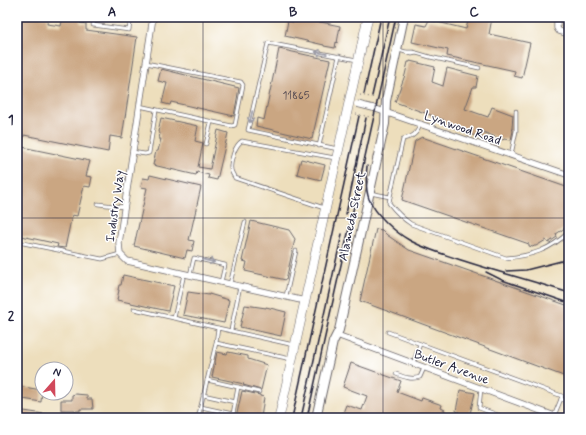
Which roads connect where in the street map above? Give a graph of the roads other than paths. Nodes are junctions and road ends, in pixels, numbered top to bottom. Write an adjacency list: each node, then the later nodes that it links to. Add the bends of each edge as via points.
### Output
1 (94, 17): 2 (lane, via 93,25 129,30)
2 (131, 17)
3 (153, 17): 16 (street, Industry Way)
4 (322, 17): 5 (lane)
5 (329, 17)
6 (368, 17): 15 (main road, Alameda Street)
7 (404, 17): 13 (street, Alameda Street)
8 (437, 17): 11 (lane)
9 (547, 17): 10 (lane)
10 (556, 18): 12 (street, via 557,29)
11 (453, 19)
12 (567, 33)
13 (397, 49): 17 (lane); 21 (street, Alameda Street)
14 (339, 56): 15 (lane); 26 (lane); 26 (lane, one-way to 26, via 268,43 264,57 248,130)
15 (359, 60): 18 (main road, Alameda Street)
16 (146, 63): 19 (street, Industry Way); 23 (lane, via 241,82 244,85 235,125)
17 (479, 68)
18 (353, 103): 21 (street, Lynwood Road, bridge); 28 (main road, Alameda Street)
19 (139, 106): 20 (lane); 27 (street, Industry Way)
20 (156, 110): 23 (lane); 27 (lane, via 149,153)
21 (385, 111): 24 (street, Lynwood Road); 31 (street, Alameda Street, via 385,124)
22 (516, 111): 29 (lane, via 516,131)
23 (211, 122): 25 (lane)
24 (421, 123): 29 (street, Lynwood Road); 32 (lane, via 418,132 403,140)
25 (206, 144)
26 (319, 146): 28 (lane)
27 (132, 152): 34 (street, Industry Way)
28 (338, 154): 35 (main road, Alameda Street); 35 (lane, via 242,141 237,144 234,152 231,169 235,178)
29 (510, 154): 30 (street, Lynwood Road)
30 (569, 175)
31 (370, 193): 32 (lane); 53 (street, Alameda Street)
32 (390, 197): 37 (lane, via 389,203 395,212 411,224 506,258 537,253 562,239)
33 (98, 204): 34 (lane)
34 (124, 207): 40 (street, Industry Way, via 119,242)
35 (326, 209): 47 (main road, Alameda Street)
36 (245, 222): 44 (lane)
37 (569, 232)
38 (22, 244): 40 (lane, via 102,259)
39 (296, 251): 46 (lane)
40 (120, 254): 41 (street, Industry Way, via 126,261)
41 (184, 274): 42 (street, Industry Way); 49 (lane)
42 (190, 275): 43 (street, Industry Way); 43 (lane, one-way to 43, via 194,258 224,265)
43 (221, 282): 44 (street, Industry Way)
44 (230, 284): 45 (street, Industry Way)
45 (240, 286): 46 (street, Industry Way); 51 (lane)
46 (286, 296): 47 (street, Industry Way)
47 (305, 301): 56 (main road, Alameda Street)
48 (134, 309): 49 (lane)
49 (174, 318): 50 (lane)
50 (218, 328): 51 (lane); 54 (lane)
51 (231, 330): 56 (lane)
52 (388, 332): 55 (lane)
53 (337, 335): 57 (street, Butler Avenue); 72 (street, Alameda Street, via 333,342)
54 (216, 343): 56 (lane); 60 (lane)
55 (420, 344): 57 (lane); 65 (lane, via 562,396)
56 (294, 352): 71 (main road, Alameda Street)
57 (413, 364): 58 (street, Butler Avenue)
58 (424, 368): 59 (lane, via 420,378); 62 (street, Butler Avenue)
59 (396, 374)
60 (207, 380): 61 (lane); 64 (lane)
61 (238, 387): 63 (lane); 66 (lane)
62 (480, 388): 69 (street, Butler Avenue); 73 (lane, via 479,408)
63 (259, 392)
64 (203, 395): 66 (lane); 68 (lane)
65 (561, 399): 67 (lane); 69 (lane)
66 (235, 402): 68 (lane, via 232,414)
67 (569, 402)
68 (201, 407): 70 (lane)
69 (553, 416)
70 (198, 418)
71 (279, 418)
72 (316, 418)
73 (506, 418)

